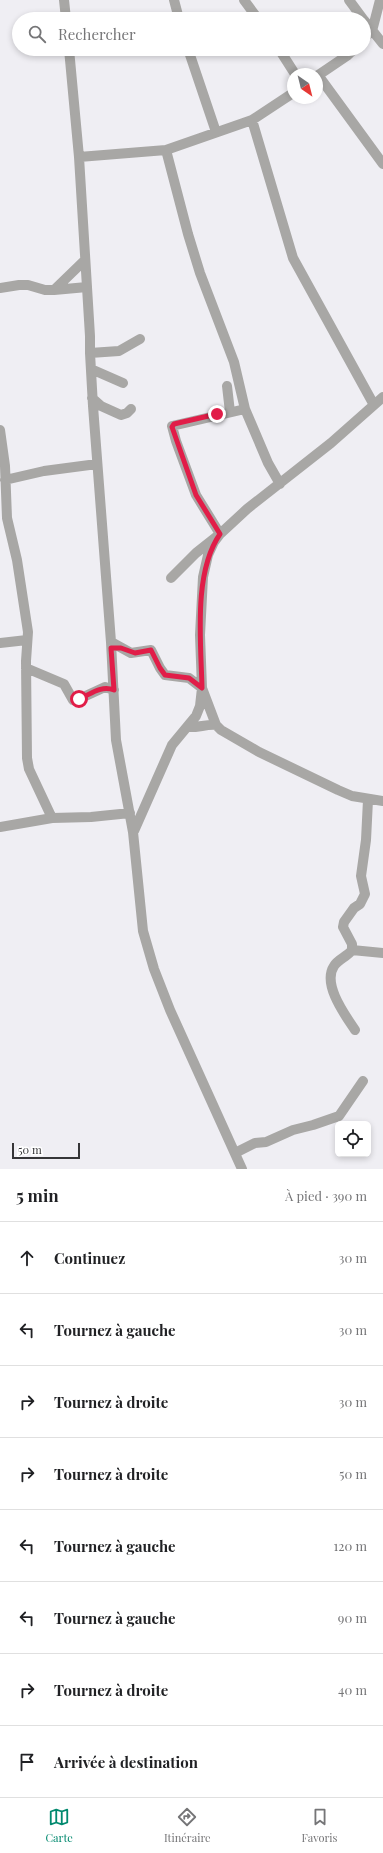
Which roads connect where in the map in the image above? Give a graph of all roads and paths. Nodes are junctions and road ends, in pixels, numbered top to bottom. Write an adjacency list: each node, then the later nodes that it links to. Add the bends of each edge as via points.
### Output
1 (64, 0): 6 (street)
2 (174, 0): 7 (street)
3 (244, 0): 8 (street)
4 (349, 0): 9 (street)
5 (380, 0): 10 (street)
6 (65, 12)
7 (177, 12)
8 (253, 12)
9 (357, 12)
10 (372, 31): 11 (street)
11 (383, 44)
12 (70, 56): 23 (street)
13 (190, 56): 21 (street)
14 (283, 56): 16 (street)
15 (347, 56): 17 (street)
16 (291, 68)
17 (323, 72)
18 (323, 83): 24 (street)
19 (287, 97): 20 (street)
20 (252, 120): 21 (street); 36 (street, via 293,258)
21 (216, 132): 22 (street)
22 (166, 150): 23 (street); 38 (street, via 188,234 234,362)
23 (79, 157): 25 (street)
24 (383, 164)
25 (85, 260): 26 (street); 28 (street)
26 (87, 287): 28 (street); 30 (street)
27 (0, 288): 28 (street, via 28,285)
28 (54, 290)
29 (140, 339): 30 (street, via 119,351)
30 (90, 353): 31 (street)
31 (91, 369): 32 (street); 35 (street)
32 (123, 383)
33 (227, 386): 39 (street)
34 (383, 397): 36 (street)
35 (92, 398): 37 (street, via 101,406 121,415); 41 (street)
36 (374, 405): 43 (street)
37 (131, 409)
38 (245, 409): 39 (street); 43 (street)
39 (230, 412): 44 (street, via 174,424 172,427 196,495)
40 (0, 430): 42 (street)
41 (97, 464): 42 (street, via 44,471); 48 (street)
42 (5, 480): 46 (street, via 7,518 17,560)
43 (280, 484): 44 (street)
44 (220, 534): 45 (street); 50 (street, via 208,556 202,577)
45 (171, 578)
46 (27, 640): 47 (street); 49 (street)
47 (0, 643)
48 (114, 646): 50 (street, via 131,653 151,650 165,675 189,678); 51 (street)
49 (26, 668): 51 (street, via 64,684 73,700 104,687); 54 (street, via 27,758 29,769)
50 (202, 688): 52 (street); 53 (street, via 198,711)
51 (114, 690): 57 (street, via 116,740)
52 (216, 725): 53 (street, via 195,728); 55 (street, via 242,743 284,765 338,790)
53 (187, 726): 61 (street, via 172,745)
54 (41, 795): 58 (street); 59 (street)
55 (368, 800): 56 (street); 62 (street, via 361,876 365,894 343,927 352,944)
56 (383, 801)
57 (130, 813): 58 (street); 61 (street)
58 (52, 818): 59 (street)
59 (38, 820): 60 (street)
60 (0, 827)
61 (133, 832): 66 (street, via 143,931 154,969)
62 (352, 950): 63 (street); 64 (street, via 333,967 330,976 337,1002)
63 (383, 953)
64 (355, 1030)
65 (363, 1081): 66 (street, via 339,1116 293,1130 266,1142 255,1143)
66 (235, 1153): 67 (street)
67 (242, 1169)

